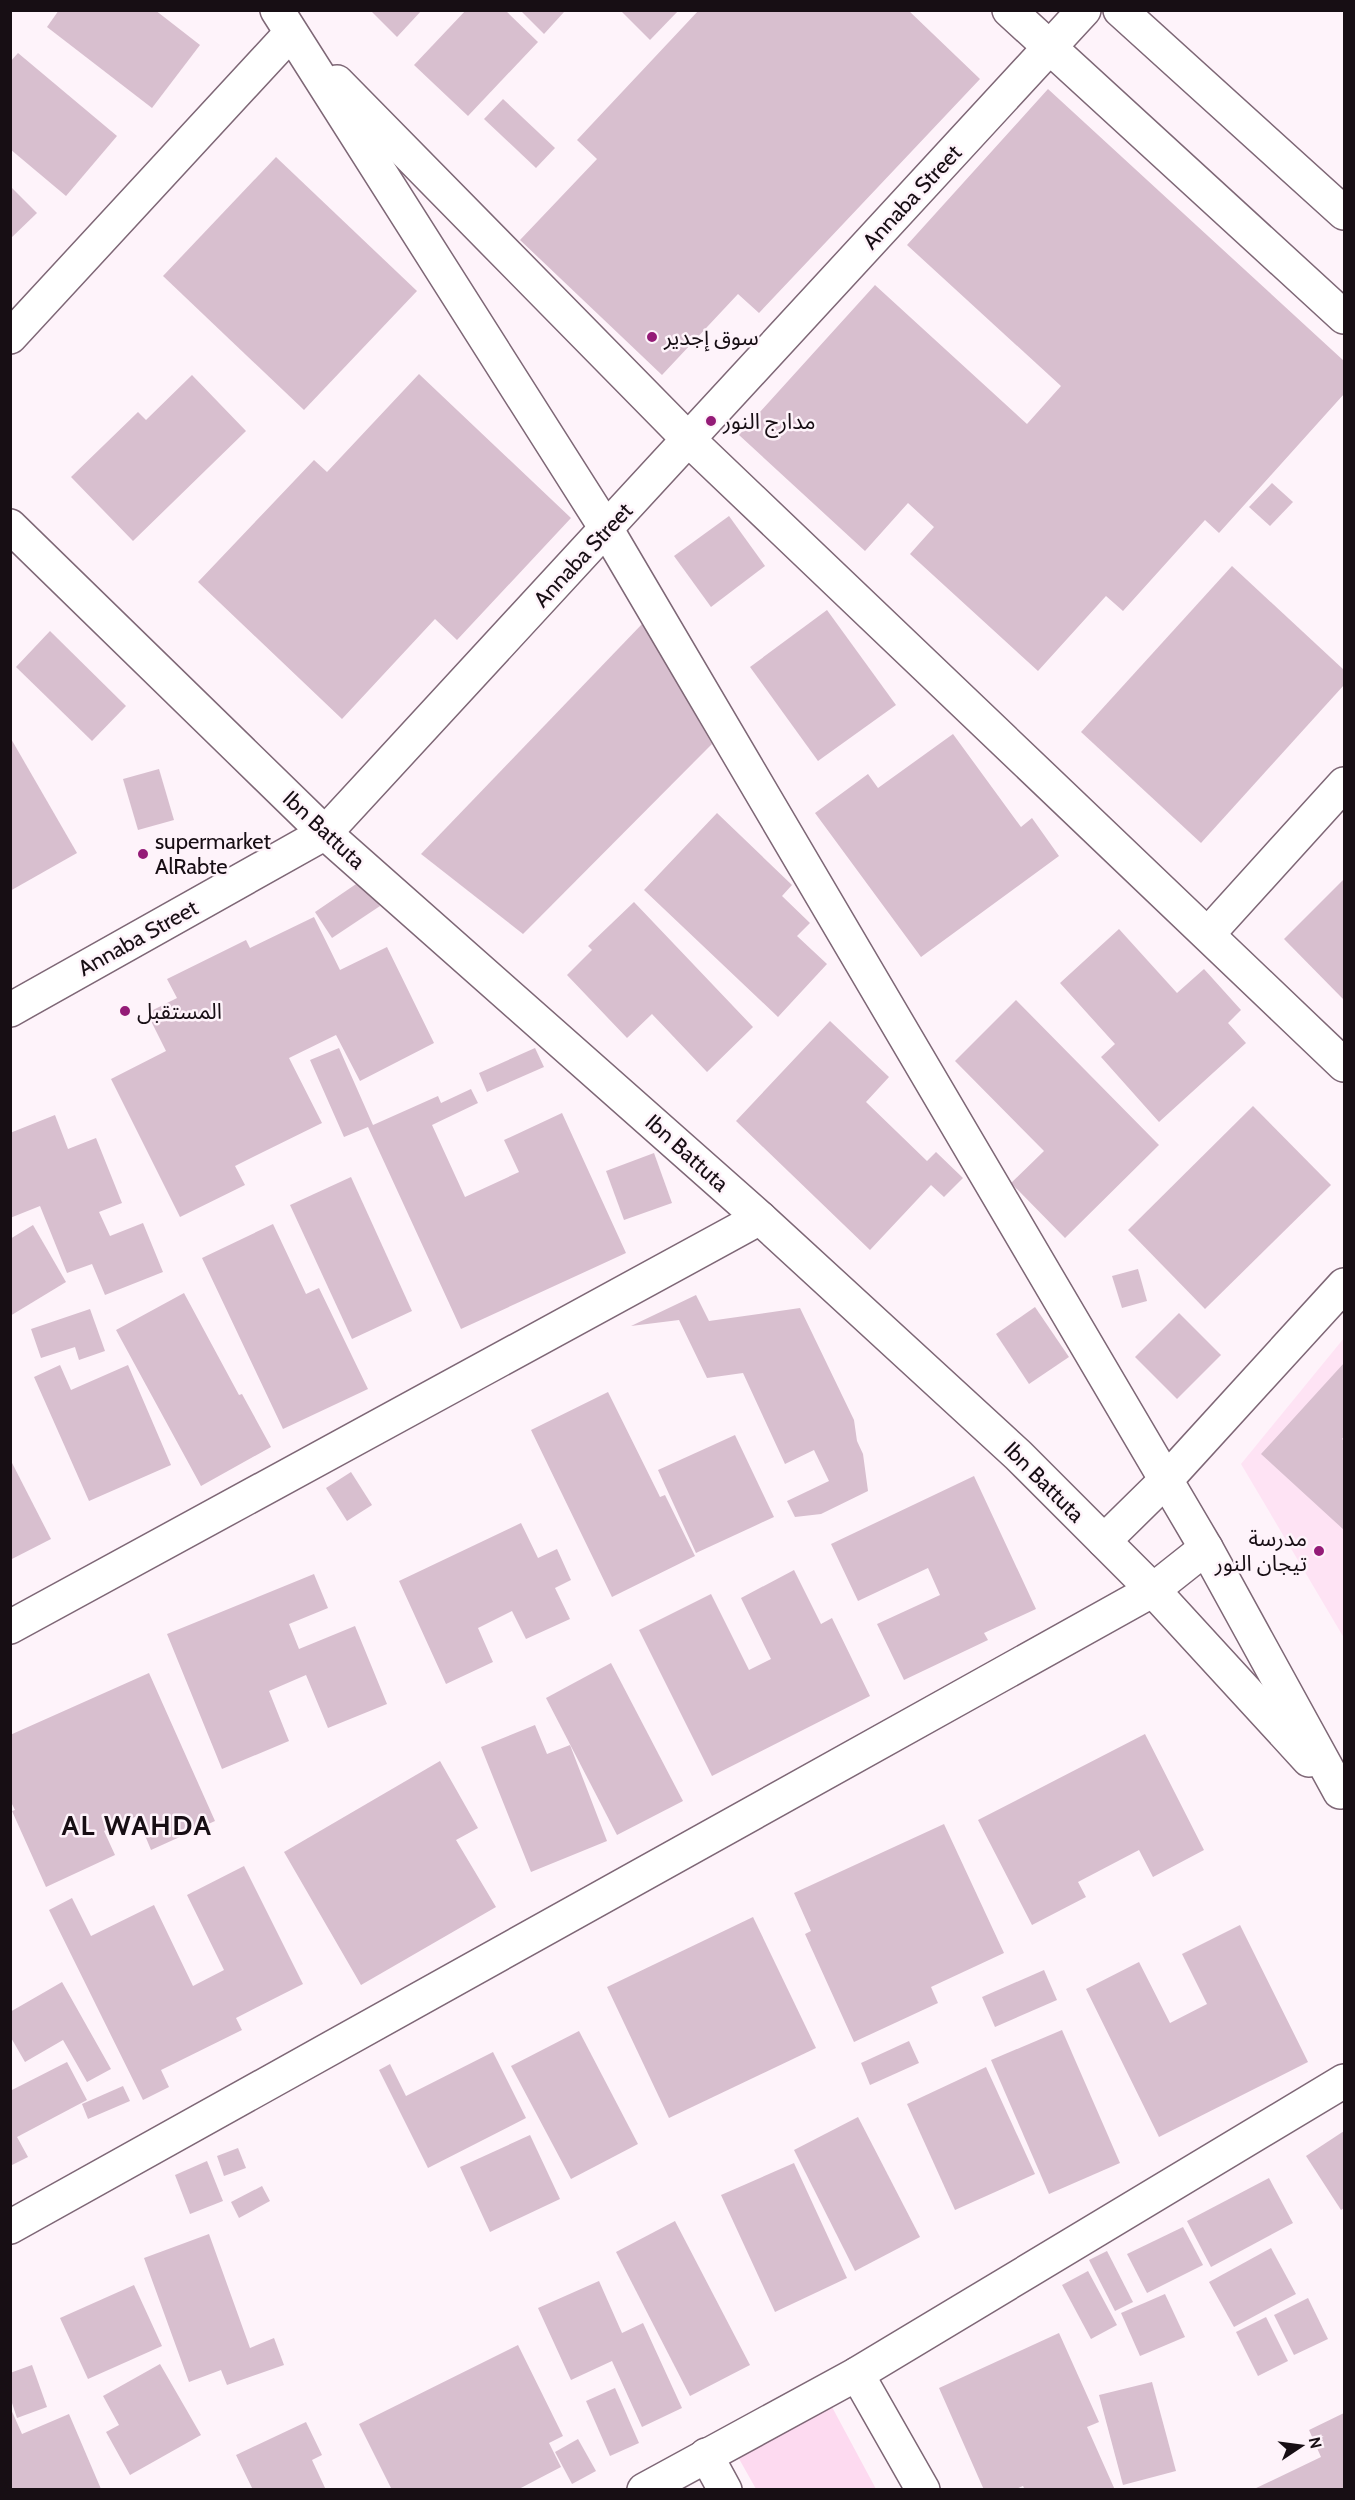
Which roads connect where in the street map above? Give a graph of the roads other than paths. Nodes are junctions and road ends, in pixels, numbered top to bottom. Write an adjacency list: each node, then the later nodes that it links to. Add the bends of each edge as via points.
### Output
1 (262, 10): 5 (street)
2 (1009, 10): 6 (street)
3 (1084, 10): 6 (street, Annaba Street)
4 (1120, 10): 7 (street)
5 (283, 22): 9 (street); 10 (street); 12 (street)
6 (1051, 46): 8 (street); 10 (street, Annaba Street)
7 (1344, 213)
8 (1344, 317)
9 (10, 337)
10 (689, 440): 12 (street, Annaba Street); 15 (street)
11 (10, 526): 14 (street, Ibn Battuta)
12 (607, 530): 14 (street, Annaba Street); 20 (street)
13 (1344, 784): 15 (street)
14 (325, 833): 16 (street, Annaba Street); 18 (street, Ibn Battuta)
15 (1208, 934): 17 (street)
16 (10, 1010)
17 (1344, 1065)
18 (760, 1218): 21 (street, Ibn Battuta, via 1018,1455); 24 (street)
19 (1344, 1285): 20 (street)
20 (1166, 1480): 21 (street); 22 (street)
21 (1104, 1541): 23 (street, Ibn Battuta)
22 (1206, 1548): 23 (street); 25 (street)
23 (1153, 1590): 25 (street, Ibn Battuta); 27 (street)
24 (10, 1627)
25 (1342, 1796)
26 (1344, 2081): 28 (street)
27 (10, 2227)
28 (857, 2374): 29 (street); 32 (street)
29 (706, 2455): 30 (street); 31 (street)
30 (644, 2490)
31 (725, 2490)
32 (923, 2490)

